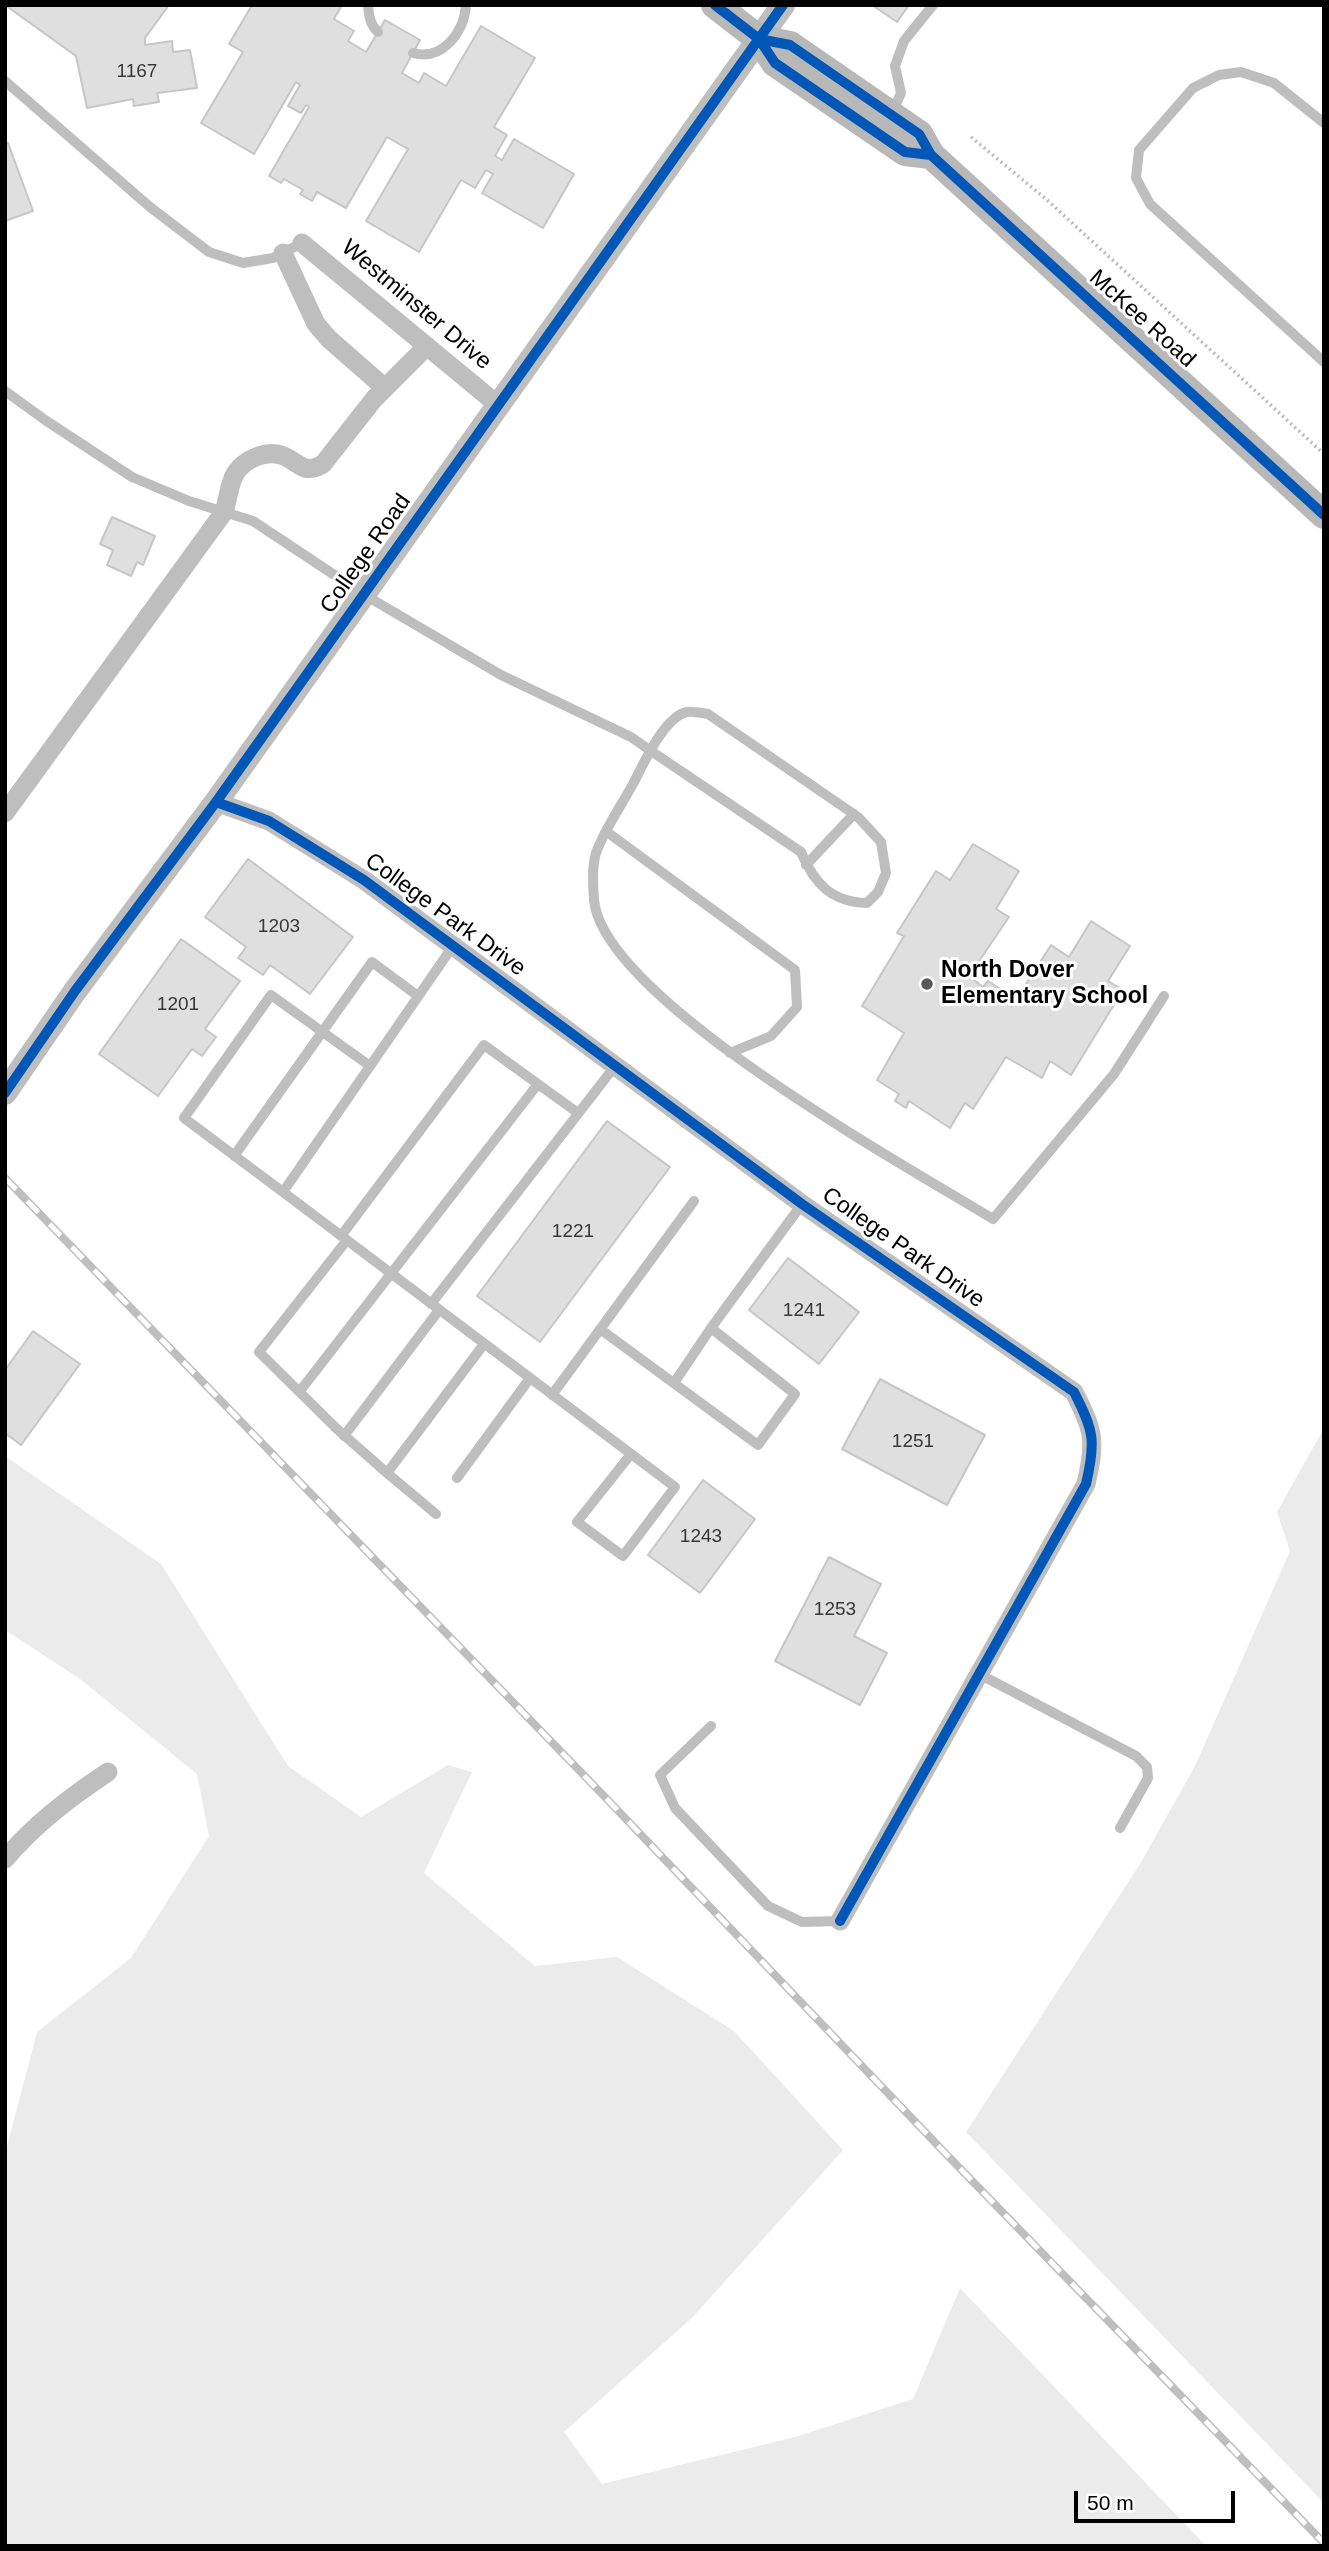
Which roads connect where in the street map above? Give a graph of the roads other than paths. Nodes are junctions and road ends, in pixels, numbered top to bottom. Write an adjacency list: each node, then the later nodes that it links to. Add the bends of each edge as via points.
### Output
1 (368, 5): 6 (lane)
2 (466, 5): 8 (lane, via 458,33 445,48 432,54)
3 (715, 5): 7 (main road, McKee Road)
4 (783, 5): 7 (street, College Road)
5 (933, 5): 10 (lane, via 904,41 895,66 901,93)
6 (378, 32)
7 (760, 39): 10 (main road, McKee Road, via 790,45); 12 (main road, McKee Road, via 775,63 885,139 905,152); 19 (street, College Road)
8 (413, 53)
9 (5, 81): 14 (lane, via 209,252 243,263)
10 (891, 115): 12 (main road, McKee Road, via 919,134)
11 (1324, 123): 16 (lane, via 1274,83 1241,72 1219,75 1193,88 1139,150 1136,178 1150,204)
12 (931, 155): 21 (main road, McKee Road)
13 (302, 243): 14 (lane); 15 (street, Westminster Drive)
14 (283, 253): 17 (street, via 316,324)
15 (426, 346): 17 (street); 19 (street, Westminster Drive)
16 (1324, 362)
17 (386, 387): 20 (street, via 314,469 304,469 281,454 248,461 235,474)
18 (5, 391): 20 (lane, via 132,477)
19 (498, 405): 22 (street, College Road)
20 (225, 512): 22 (lane, via 253,521); 25 (street)
21 (1324, 514)
22 (363, 594): 23 (lane, via 501,674 631,737); 24 (street, College Road)
23 (650, 751): 26 (lane, via 672,720 687,712 708,714); 27 (lane); 28 (lane, via 801,852)
24 (216, 802): 29 (street, College Park Drive, via 269,821 363,880); 37 (street, College Road, via 75,990)
25 (5, 813)
26 (854, 814): 28 (lane); 28 (lane, via 881,842 886,873 878,892 866,903 849,903 828,892)
27 (607, 832): 33 (lane, via 596,854 594,902 609,941 641,978); 33 (lane, via 794,970 797,1007 771,1036)
28 (806, 865)
29 (453, 946): 30 (lane); 35 (street, College Park Drive)
30 (418, 996): 32 (lane, via 372,962); 34 (lane)
31 (1164, 996): 33 (lane, via 1114,1074 993,1219)
32 (323, 1032): 34 (lane); 39 (lane); 39 (lane, via 271,995 184,1118)
33 (730, 1053)
34 (370, 1066): 40 (lane)
35 (615, 1066): 38 (lane); 42 (street, College Park Drive)
36 (538, 1084): 38 (lane); 43 (lane, via 484,1045); 44 (lane)
37 (5, 1093)
38 (578, 1114): 45 (lane)
39 (234, 1156): 40 (lane)
40 (283, 1192): 43 (lane)
41 (694, 1202): 47 (lane)
42 (802, 1204): 46 (lane); 58 (street, College Park Drive, via 1074,1392 1090,1423 1094,1452 1086,1484)
43 (344, 1238): 44 (lane); 51 (lane, via 259,1352)
44 (391, 1274): 45 (lane); 51 (lane)
45 (435, 1307): 48 (lane); 53 (lane)
46 (711, 1328): 50 (lane); 50 (lane, via 795,1394 758,1445)
47 (600, 1329): 50 (lane); 52 (lane)
48 (484, 1344): 49 (lane); 55 (lane)
49 (530, 1378): 52 (lane); 56 (lane)
50 (674, 1383)
51 (300, 1391): 53 (lane)
52 (552, 1395): 54 (lane)
53 (344, 1436): 55 (lane)
54 (631, 1454): 54 (lane, via 675,1487 623,1556 577,1521)
55 (387, 1473): 57 (lane)
56 (457, 1478)
57 (436, 1514)
58 (979, 1674): 61 (lane, via 1136,1756 1147,1767 1147,1777); 63 (street, College Park Drive)
59 (711, 1726): 63 (lane, via 660,1775 675,1808 768,1906 802,1922)
60 (108, 1772): 62 (street, via 63,1802)
61 (1120, 1828)
62 (8, 1849)
63 (840, 1921)

